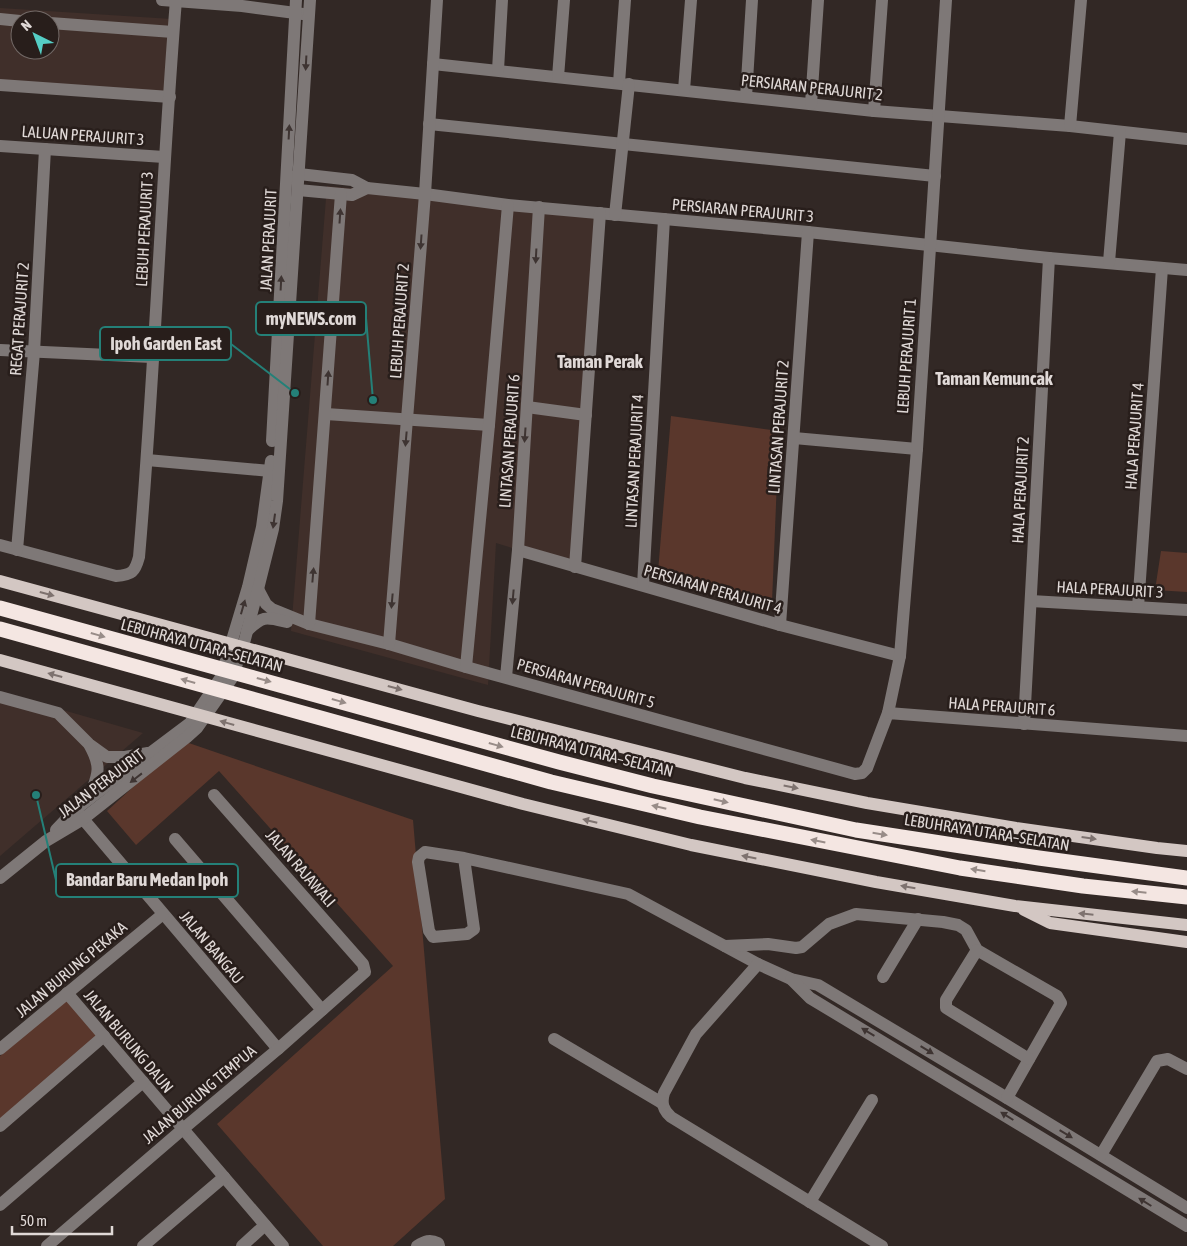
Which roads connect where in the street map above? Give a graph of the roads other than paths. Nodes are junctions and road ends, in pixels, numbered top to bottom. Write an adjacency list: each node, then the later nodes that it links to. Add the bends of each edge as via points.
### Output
1 (162, 0): 14 (street)
2 (296, 0): 15 (street, JALAN PERAJURIT)
3 (310, 0): 16 (street, JALAN PERAJURIT)
4 (437, 0): 19 (street, LEBUH PERAJURIT 2)
5 (502, 0): 20 (street)
6 (564, 0): 21 (street)
7 (625, 0): 23 (street)
8 (690, 0): 24 (street)
9 (752, 0): 26 (street)
10 (818, 0): 27 (street)
11 (882, 0): 28 (street)
12 (946, 0): 29 (street, LEBUH PERAJURIT 1)
13 (1081, 0): 31 (street)
14 (176, 1): 15 (street); 18 (street, LEBUH PERAJURIT 3)
15 (295, 13): 16 (street); 40 (street, JALAN PERAJURIT, one-way to 15)
16 (309, 15): 38 (street, JALAN PERAJURIT, one-way to 38)
17 (60, 24): 18 (street)
18 (173, 32): 25 (street, LEBUH PERAJURIT 3)
19 (433, 64): 20 (street, PERSIARAN PERAJURIT 2); 30 (street, LEBUH PERAJURIT 2)
20 (498, 70): 21 (street, PERSIARAN PERAJURIT 2)
21 (558, 77): 23 (street, PERSIARAN PERAJURIT 2)
22 (0, 84): 25 (street)
23 (624, 84): 24 (street, PERSIARAN PERAJURIT 2); 34 (street)
24 (684, 90): 26 (street, PERSIARAN PERAJURIT 2)
25 (170, 96): 37 (street, LEBUH PERAJURIT 3)
26 (746, 97): 27 (street, PERSIARAN PERAJURIT 2)
27 (811, 104): 28 (street, PERSIARAN PERAJURIT 2)
28 (874, 111): 29 (street, PERSIARAN PERAJURIT 2)
29 (937, 116): 31 (street, PERSIARAN PERAJURIT 2); 39 (street, LEBUH PERAJURIT 1)
30 (429, 124): 34 (street); 44 (street, LEBUH PERAJURIT 2)
31 (1070, 126): 32 (street, PERSIARAN PERAJURIT 2)
32 (1120, 132): 33 (street, PERSIARAN PERAJURIT 2); 53 (street)
33 (1187, 139)
34 (623, 145): 39 (street); 48 (street)
35 (0, 146): 36 (street, LALUAN PERAJURIT 3)
36 (45, 149): 37 (street, LALUAN PERAJURIT 3); 57 (street, REGAT PERAJURIT 2)
37 (164, 157): 58 (street, LEBUH PERAJURIT 3)
38 (299, 174): 40 (street); 41 (street, via 352,180); 42 (street, JALAN PERAJURIT)
39 (935, 176): 51 (street, LEBUH PERAJURIT 1)
40 (287, 181): 42 (street); 67 (street, JALAN PERAJURIT, one-way to 40)
41 (366, 188): 43 (street, PERSIARAN PERAJURIT 3, via 352,195); 44 (street, PERSIARAN PERAJURIT 3)
42 (298, 190): 43 (street, PERSIARAN PERAJURIT 3); 74 (street, JALAN PERAJURIT, one-way to 74, via 277,501)
43 (341, 194): 60 (street, one-way to 43)
44 (425, 194): 45 (street, PERSIARAN PERAJURIT 3); 62 (street, LEBUH PERAJURIT 2, one-way to 62)
45 (508, 205): 46 (street, PERSIARAN PERAJURIT 3); 63 (street, LINTASAN PERAJURIT 6)
46 (539, 207): 47 (street, PERSIARAN PERAJURIT 3); 59 (street, LINTASAN PERAJURIT 6, one-way to 59)
47 (600, 213): 48 (street, PERSIARAN PERAJURIT 3); 61 (street)
48 (615, 215): 49 (street, PERSIARAN PERAJURIT 3)
49 (664, 219): 50 (street, PERSIARAN PERAJURIT 3); 73 (street, LINTASAN PERAJURIT 4)
50 (808, 232): 51 (street, PERSIARAN PERAJURIT 3); 64 (street, LINTASAN PERAJURIT 2)
51 (930, 244): 52 (street, PERSIARAN PERAJURIT 3); 65 (street, LEBUH PERAJURIT 1)
52 (1049, 258): 53 (street, PERSIARAN PERAJURIT 3); 75 (street, HALA PERAJURIT 2)
53 (1109, 262): 54 (street, PERSIARAN PERAJURIT 3)
54 (1162, 268): 55 (street, PERSIARAN PERAJURIT 3); 76 (street, HALA PERAJURIT 4)
55 (1187, 270)
56 (0, 350): 57 (street)
57 (34, 352): 58 (street); 69 (street, REGAT PERAJURIT 2)
58 (152, 357): 66 (street, LEBUH PERAJURIT 3)
59 (527, 407): 61 (street); 70 (street, LINTASAN PERAJURIT 6, one-way to 70)
60 (326, 414): 62 (street); 79 (street, one-way to 60)
61 (586, 415): 71 (street)
62 (407, 419): 63 (street); 83 (street, LEBUH PERAJURIT 2, one-way to 83)
63 (489, 425): 86 (street, LINTASAN PERAJURIT 6)
64 (794, 438): 65 (street); 80 (street, LINTASAN PERAJURIT 2)
65 (917, 449): 84 (street, LEBUH PERAJURIT 1)
66 (147, 460): 67 (street); 69 (street, LEBUH PERAJURIT 3, via 140,557 136,569 127,576 116,576)
67 (270, 471): 93 (street, JALAN PERAJURIT, one-way to 67, via 190,722 221,678 248,587 262,527)
68 (0, 545): 69 (street)
69 (17, 550)
70 (518, 550): 71 (street, PERSIARAN PERAJURIT 4); 87 (street, LINTASAN PERAJURIT 6, one-way to 87)
71 (575, 567): 73 (street, PERSIARAN PERAJURIT 4)
72 (0, 581): 98 (main road, one-way to 98, via 478,711 745,778 867,803)
73 (643, 585): 80 (street, PERSIARAN PERAJURIT 4)
74 (258, 590): 79 (street, PERSIARAN PERAJURIT 5, via 272,609); 82 (street, JALAN PERAJURIT)
75 (1031, 601): 76 (street, HALA PERAJURIT 3); 90 (street, HALA PERAJURIT 2)
76 (1138, 607): 78 (street, HALA PERAJURIT 3)
77 (0, 608): 101 (highway, LEBUHRAYA UTARA–SELATAN, one-way to 101, via 653,786 856,830)
78 (1187, 610)
79 (309, 624): 82 (street, PERSIARAN PERAJURIT 5, via 268,617); 83 (street, PERSIARAN PERAJURIT 5)
80 (780, 624): 84 (street, PERSIARAN PERAJURIT 4)
81 (0, 629): 102 (highway, one-way to 81, via 960,868 700,817 551,782)
82 (247, 631): 96 (street, JALAN PERAJURIT, one-way to 96, via 232,678 197,728)
83 (389, 644): 86 (street, PERSIARAN PERAJURIT 5)
84 (900, 656): 89 (street, LEBUH PERAJURIT 1)
85 (0, 660): 103 (main road, one-way to 85, via 691,845 523,804)
86 (466, 667): 87 (street, PERSIARAN PERAJURIT 5)
87 (506, 677): 89 (street, PERSIARAN PERAJURIT 5, via 855,774 867,768)
88 (0, 697): 92 (street, via 58,713)
89 (888, 713): 90 (street, HALA PERAJURIT 6)
90 (1024, 724): 91 (street, HALA PERAJURIT 6)
91 (1187, 736)
92 (89, 744): 93 (street, via 107,757); 95 (street, via 99,770)
93 (153, 752): 95 (street, JALAN PERAJURIT)
94 (214, 794): 110 (street, JALAN RAJAWALI)
95 (88, 799): 96 (street, JALAN PERAJURIT)
96 (79, 814): 100 (street, JALAN PERAJURIT); 104 (street, JALAN BANGAU)
97 (175, 839): 115 (street)
98 (1187, 851)
99 (464, 858): 99 (street, via 474,929 467,934 434,938 429,932 418,860 425,852); 108 (street, via 628,894)
100 (0, 878)
101 (1187, 878)
102 (1187, 897)
103 (1015, 906): 106 (main road, one-way to 103); 107 (main road, via 1050,923)
104 (163, 914): 114 (street, JALAN BURUNG PEKAKA); 119 (street, JALAN BANGAU)
105 (918, 919): 108 (street, via 856,914 829,924 802,947 768,944); 109 (street, via 958,925 966,930); 112 (street)
106 (1187, 925)
107 (1187, 942)
108 (724, 946): 111 (street)
109 (977, 950): 120 (street, via 946,1000 946,1008); 120 (street, via 1060,999 1060,1007)
110 (363, 964): 115 (street, JALAN BURUNG TEMPUA, via 365,972)
111 (758, 964): 113 (street); 125 (street, via 696,1034 664,1093)
112 (883, 977)
113 (791, 980): 123 (street, one-way to 123, via 818,985); 134 (street, one-way to 113, via 810,998)
114 (67, 994): 116 (street, JALAN BURUNG DAUN); 118 (street, JALAN BURUNG PEKAKA)
115 (322, 1010): 119 (street, JALAN BURUNG TEMPUA)
116 (104, 1036): 122 (street, JALAN BURUNG DAUN); 126 (street)
117 (554, 1039): 125 (street)
118 (0, 1049)
119 (278, 1049): 127 (street, JALAN BURUNG TEMPUA)
120 (1029, 1059): 123 (street)
121 (1187, 1069): 128 (street, via 1168,1058 1157,1061)
122 (143, 1082): 127 (street, JALAN BURUNG DAUN); 131 (street)
123 (1007, 1098): 128 (street, one-way to 128)
124 (872, 1100): 130 (street)
125 (662, 1103): 130 (street, via 671,1116)
126 (0, 1126)
127 (183, 1129): 129 (street, JALAN BURUNG DAUN); 137 (street, JALAN BURUNG TEMPUA)
128 (1100, 1155): 132 (street)
129 (224, 1177): 133 (street, JALAN BURUNG DAUN); 138 (street)
130 (810, 1202): 135 (street)
131 (0, 1206)
132 (1187, 1208)
133 (265, 1225): 139 (street); 140 (street, JALAN BURUNG DAUN)
134 (1187, 1226)
135 (873, 1244)
136 (439, 1245): 141 (street, via 432,1240)
137 (47, 1246)
138 (143, 1246)
139 (242, 1246)
140 (283, 1246)
141 (417, 1246)

